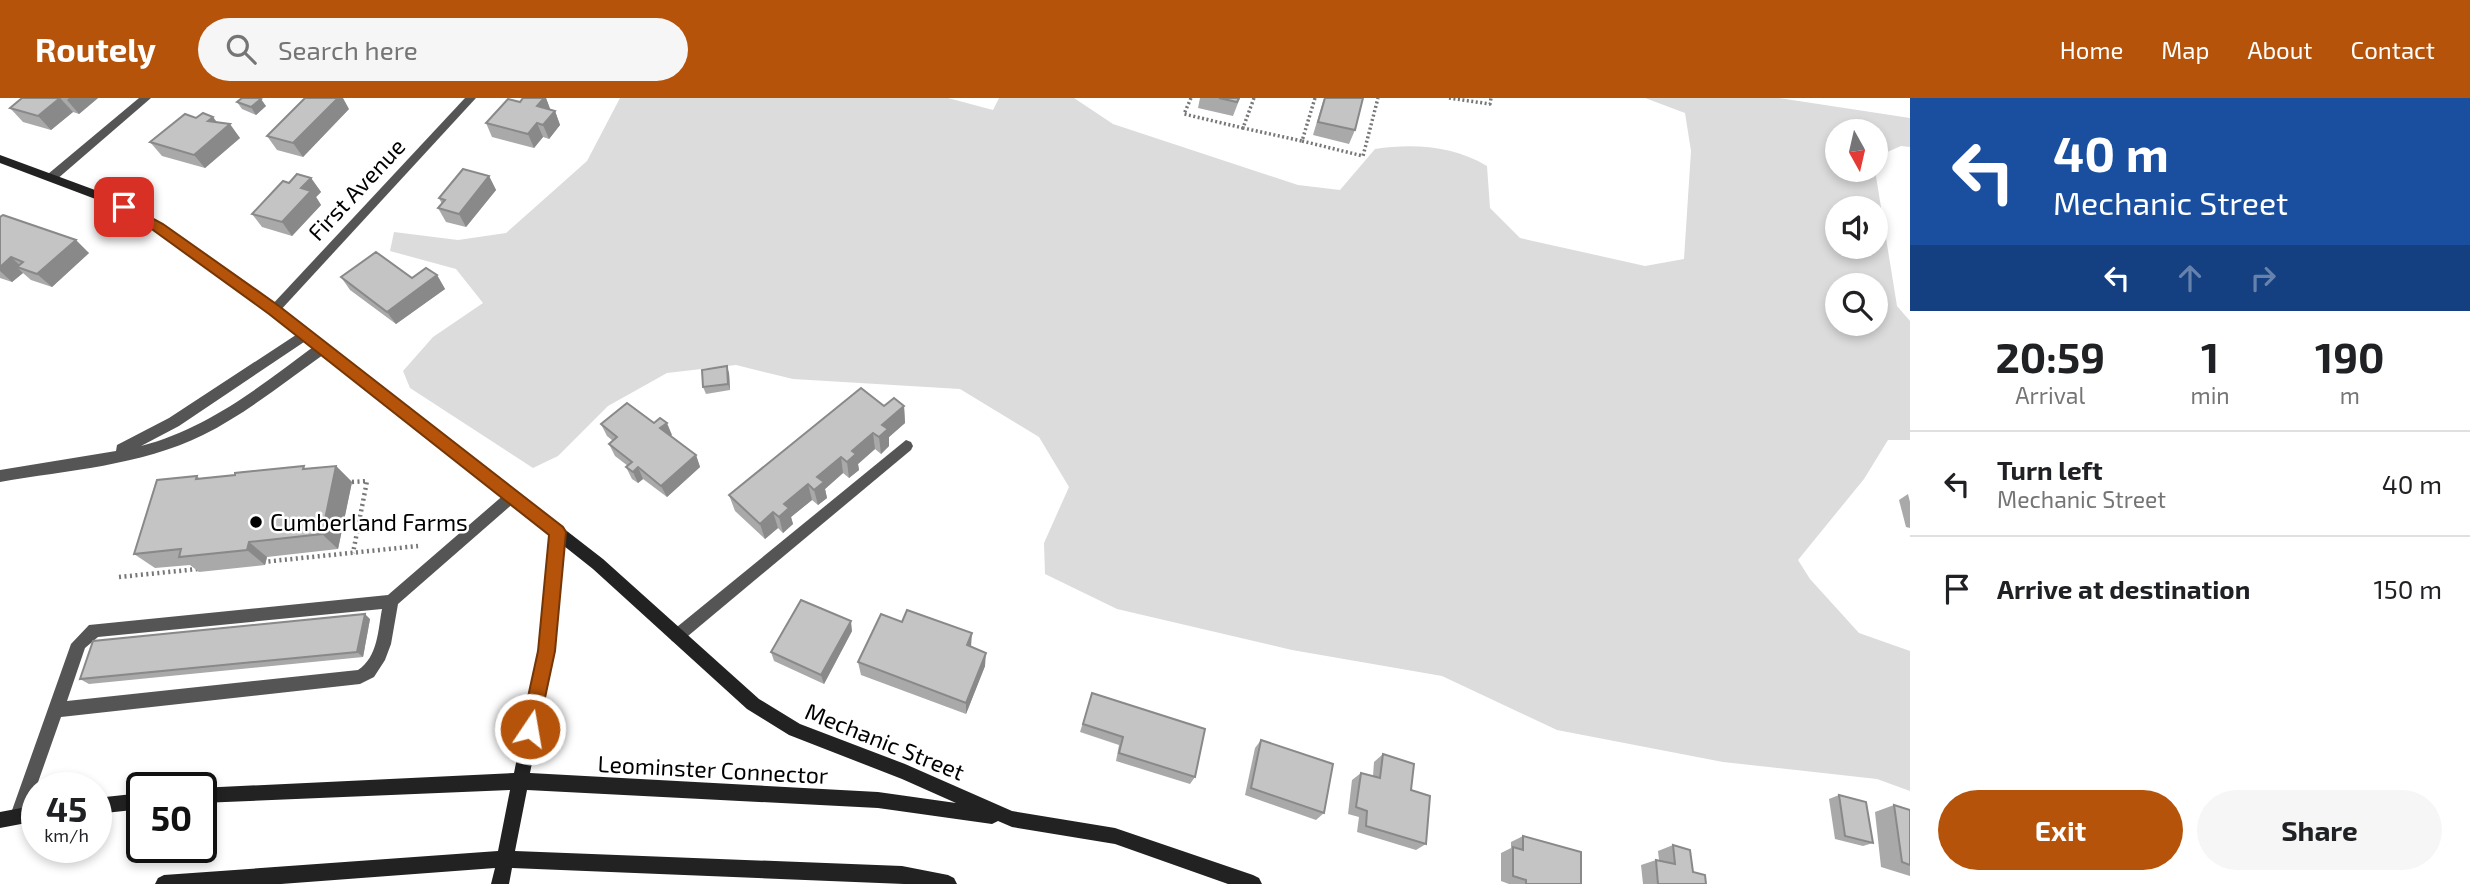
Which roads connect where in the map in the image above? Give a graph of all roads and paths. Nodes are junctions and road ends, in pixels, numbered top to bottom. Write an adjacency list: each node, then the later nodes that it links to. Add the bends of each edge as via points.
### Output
1 (146, 98): 12 (street)
2 (471, 98): 13 (street, First Avenue)
3 (1191, 98): 9 (path, via 1184,114)
4 (1254, 98): 9 (path)
5 (1315, 98): 10 (path)
6 (1378, 98): 10 (path, via 1363,156)
7 (1449, 98): 8 (path, via 1490,104)
8 (1491, 98)
9 (1243, 128): 10 (path)
10 (1302, 141)
11 (0, 159): 12 (main road, Mechanic Street)
12 (52, 177): 13 (main road, Mechanic Street, via 110,200 158,227)
13 (274, 310): 14 (main road, Mechanic Street)
14 (305, 334): 15 (main road, Mechanic Street); 17 (street, via 174,422)
15 (322, 348): 17 (street, via 243,403 180,439); 20 (main road, Mechanic Street)
16 (906, 446): 28 (street)
17 (102, 457): 18 (street)
18 (0, 476)
19 (352, 482): 23 (path, via 367,481)
20 (511, 497): 21 (main road, Mechanic Street); 27 (street)
21 (558, 532): 28 (main road, Mechanic Street); 30 (main road, via 547,651)
22 (425, 546): 23 (path)
23 (353, 553): 24 (path)
24 (256, 563)
25 (201, 568): 26 (path)
26 (119, 577)
27 (391, 601): 29 (street, via 94,630 79,643); 29 (street, via 378,662 373,671 360,677)
28 (677, 636): 34 (main road, Mechanic Street, via 754,704 795,730)
29 (56, 710): 33 (street)
30 (519, 781): 31 (main road, Leominster Connector); 34 (main road, Leominster Connector, via 878,800); 36 (main road)
31 (217, 794)
32 (21, 816): 33 (main road)
33 (18, 817): 35 (main road)
34 (1012, 819): 41 (main road, Mechanic Street, via 1115,836)
35 (0, 820)
36 (506, 859): 37 (main road); 38 (main road); 39 (main road)
37 (902, 880): 40 (main road)
38 (163, 884)
39 (500, 884)
40 (947, 884)
41 (1253, 884)

